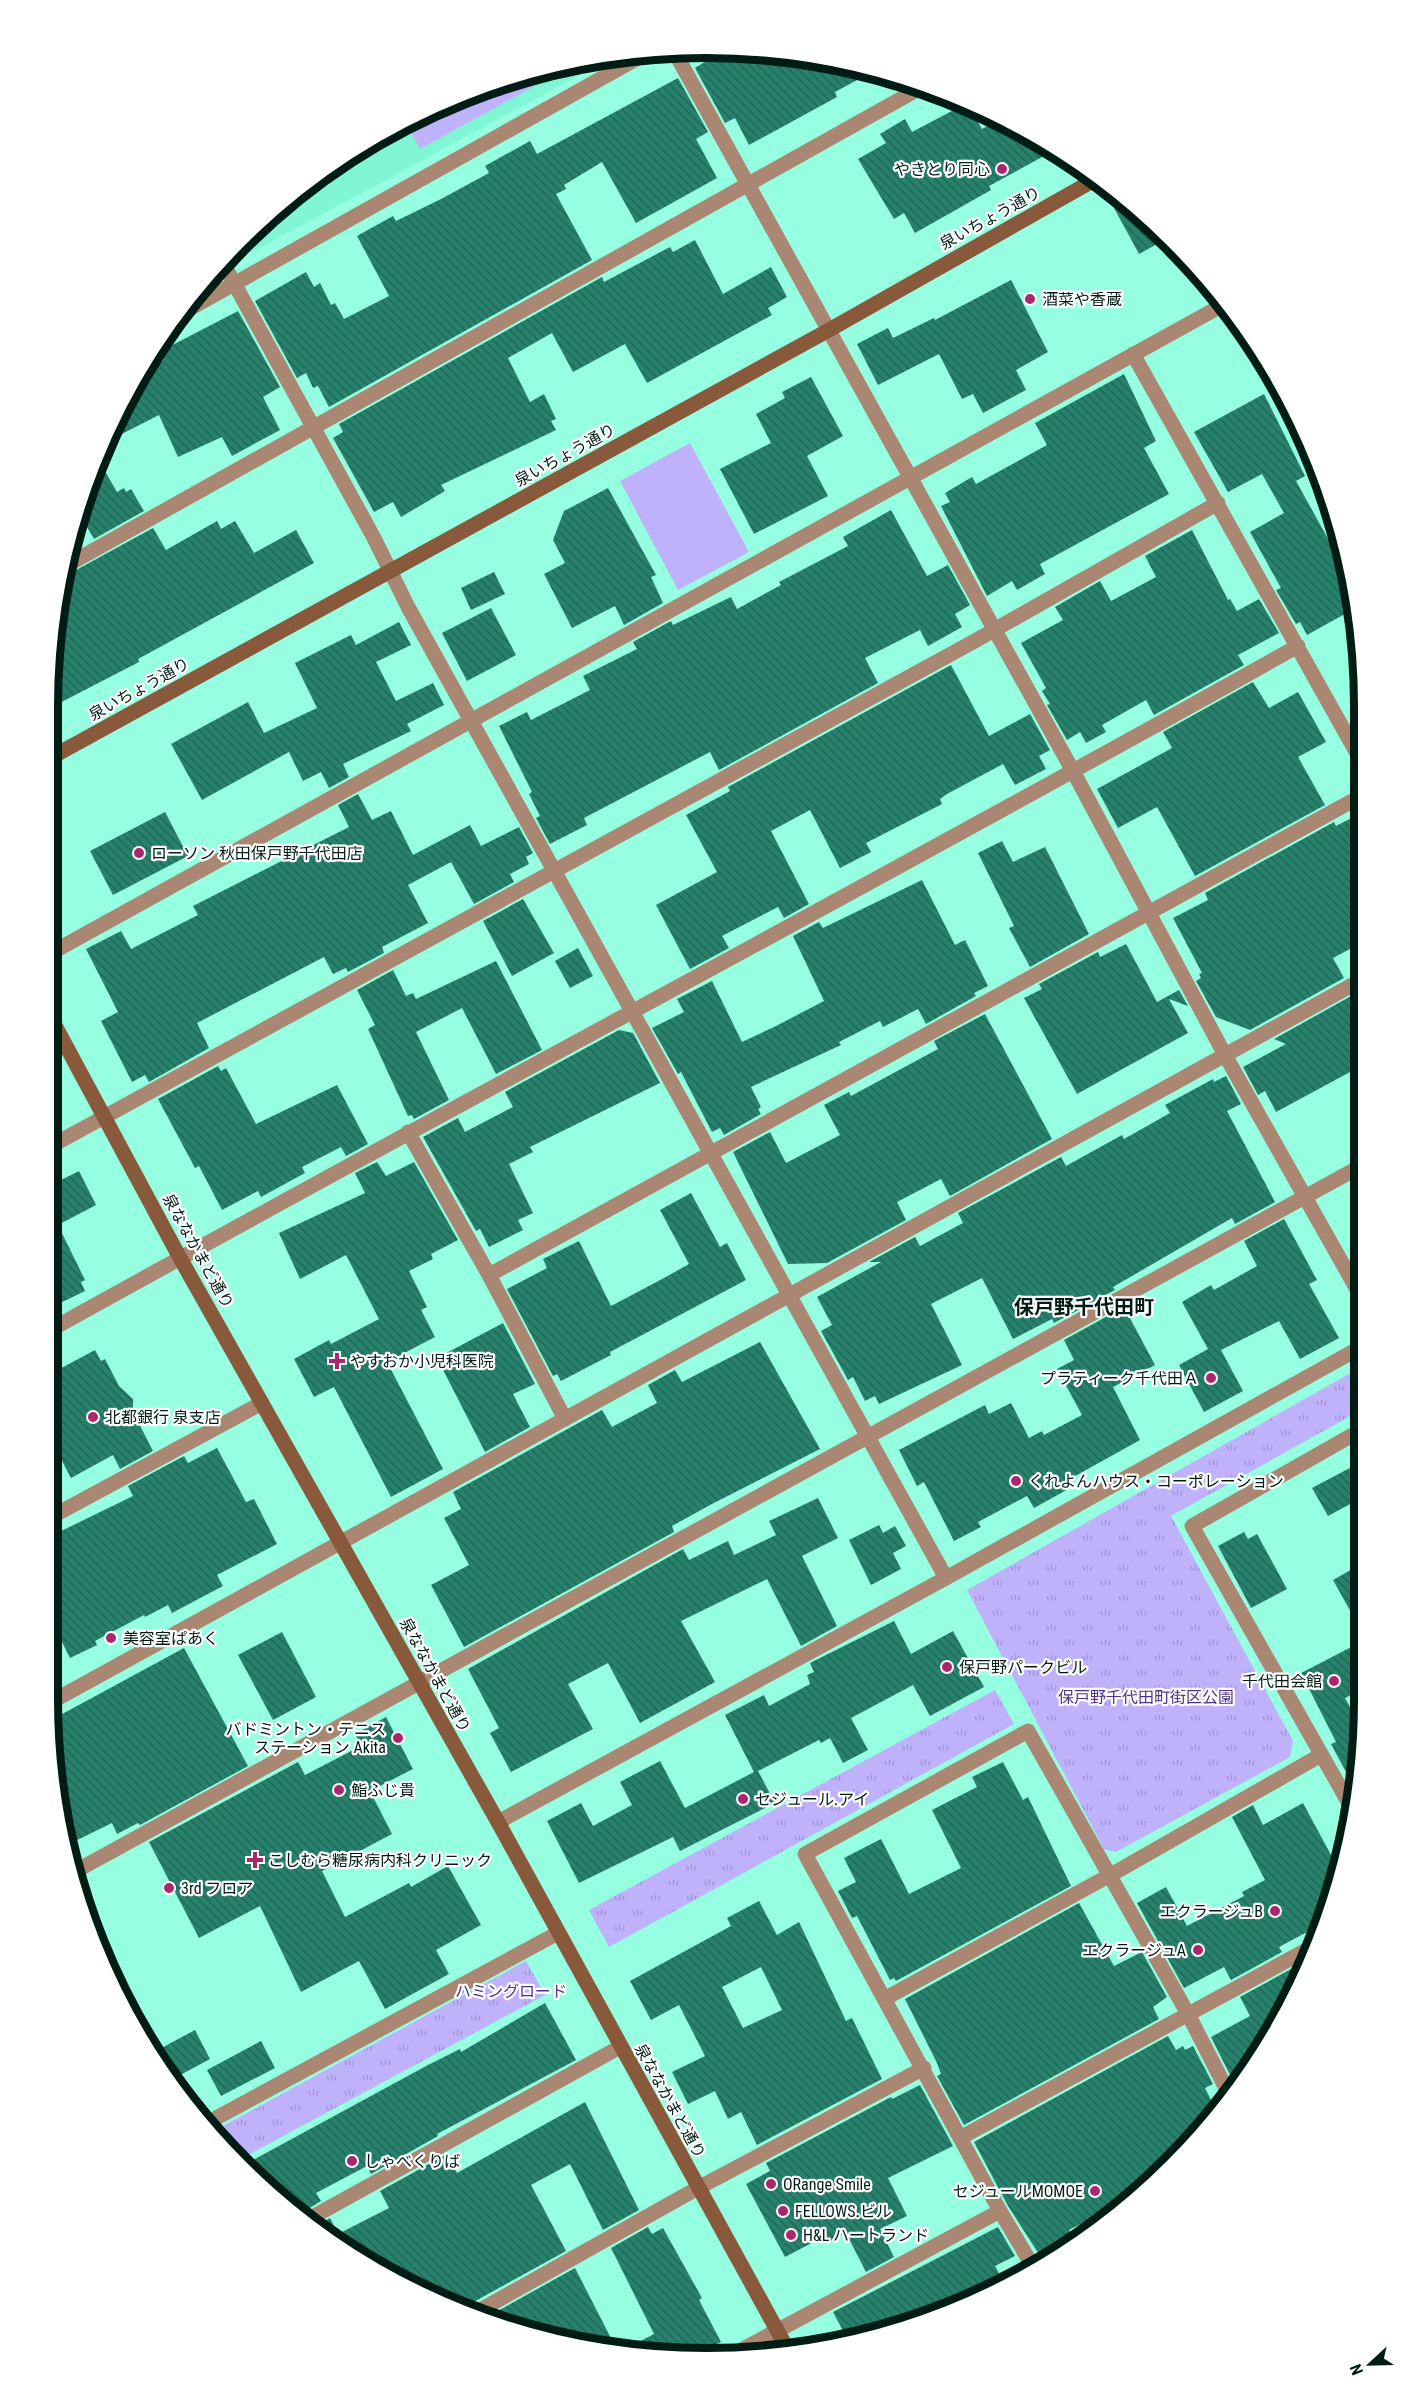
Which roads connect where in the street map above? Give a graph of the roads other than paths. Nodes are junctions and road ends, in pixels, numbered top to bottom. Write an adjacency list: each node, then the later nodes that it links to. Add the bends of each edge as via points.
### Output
1 (679, 59): 4 (street)
2 (628, 63): 7 (street)
3 (912, 92): 4 (street)
4 (747, 184): 10 (street); 12 (street)
5 (1088, 184): 10 (street, 泉いちょう通り)
6 (227, 270): 7 (street)
7 (234, 283): 8 (street); 12 (street)
8 (199, 303)
9 (1217, 308): 11 (street)
10 (829, 330): 13 (street); 16 (street, 泉いちょう通り)
11 (1133, 354): 13 (street); 14 (street)
12 (313, 428): 15 (street); 16 (street)
13 (910, 478): 17 (street); 19 (street)
14 (1218, 503): 17 (street); 18 (street)
15 (76, 560)
16 (390, 571): 19 (street); 21 (street, 泉いちょう通り)
17 (995, 630): 22 (street); 24 (street)
18 (1298, 646): 20 (street); 22 (street)
19 (471, 720): 24 (street); 26 (street)
20 (1354, 748)
21 (58, 754)
22 (1074, 773): 25 (street); 28 (street)
23 (1354, 800): 25 (street)
24 (555, 870): 28 (street); 31 (street)
25 (1148, 913): 30 (street); 34 (street)
26 (58, 949)
27 (1354, 984): 30 (street)
28 (632, 1014): 32 (street); 34 (street)
29 (58, 1031): 31 (street, 泉ななかまど通り)
30 (1225, 1055): 36 (street); 40 (street)
31 (104, 1117): 33 (street); 37 (street, 泉ななかまど通り)
32 (408, 1132): 37 (street); 38 (street)
33 (58, 1142)
34 (711, 1153): 38 (street); 40 (street)
35 (1354, 1170): 36 (street)
36 (1304, 1196): 39 (street); 46 (street)
37 (180, 1258): 41 (street); 43 (street, 泉ななかまど通り)
38 (489, 1275): 44 (street)
39 (1354, 1284)
40 (788, 1296): 44 (street); 46 (street)
41 (58, 1326)
42 (1354, 1351): 49 (street)
43 (262, 1403): 47 (street); 48 (street, 泉ななかまど通り)
44 (565, 1419): 48 (street)
45 (1354, 1434): 52 (street, via 1192,1526)
46 (867, 1435): 49 (street); 50 (street)
47 (58, 1513)
48 (339, 1542): 50 (street, 泉ななかまど通り); 51 (street)
49 (946, 1578): 54 (street)
50 (418, 1683): 54 (street, 泉ななかまど通り); 55 (street)
51 (58, 1698)
52 (1321, 1755): 53 (street); 56 (street)
53 (1346, 1798)
54 (498, 1822): 57 (street, 泉ななかまど通り)
55 (81, 1868)
56 (1109, 1875): 59 (street); 59 (street, via 1028,1731 805,1854); 60 (street)
57 (558, 1933): 61 (street, 泉ななかまど通り); 64 (street)
58 (1302, 1952): 60 (street)
59 (885, 1998): 62 (street)
60 (1188, 2014): 63 (street); 65 (street)
61 (620, 2047): 66 (street, 泉ななかまど通り); 68 (street)
62 (924, 2068): 65 (street); 66 (street)
63 (1225, 2087)
64 (213, 2120)
65 (960, 2138): 67 (street)
66 (698, 2188): 70 (street); 71 (street, 泉ななかまど通り)
67 (1000, 2211): 69 (street); 71 (street)
68 (315, 2216)
69 (1030, 2261)
70 (484, 2308)
71 (777, 2330): 72 (street, 泉ななかまど通り); 73 (street)
72 (784, 2343)
73 (748, 2346)

